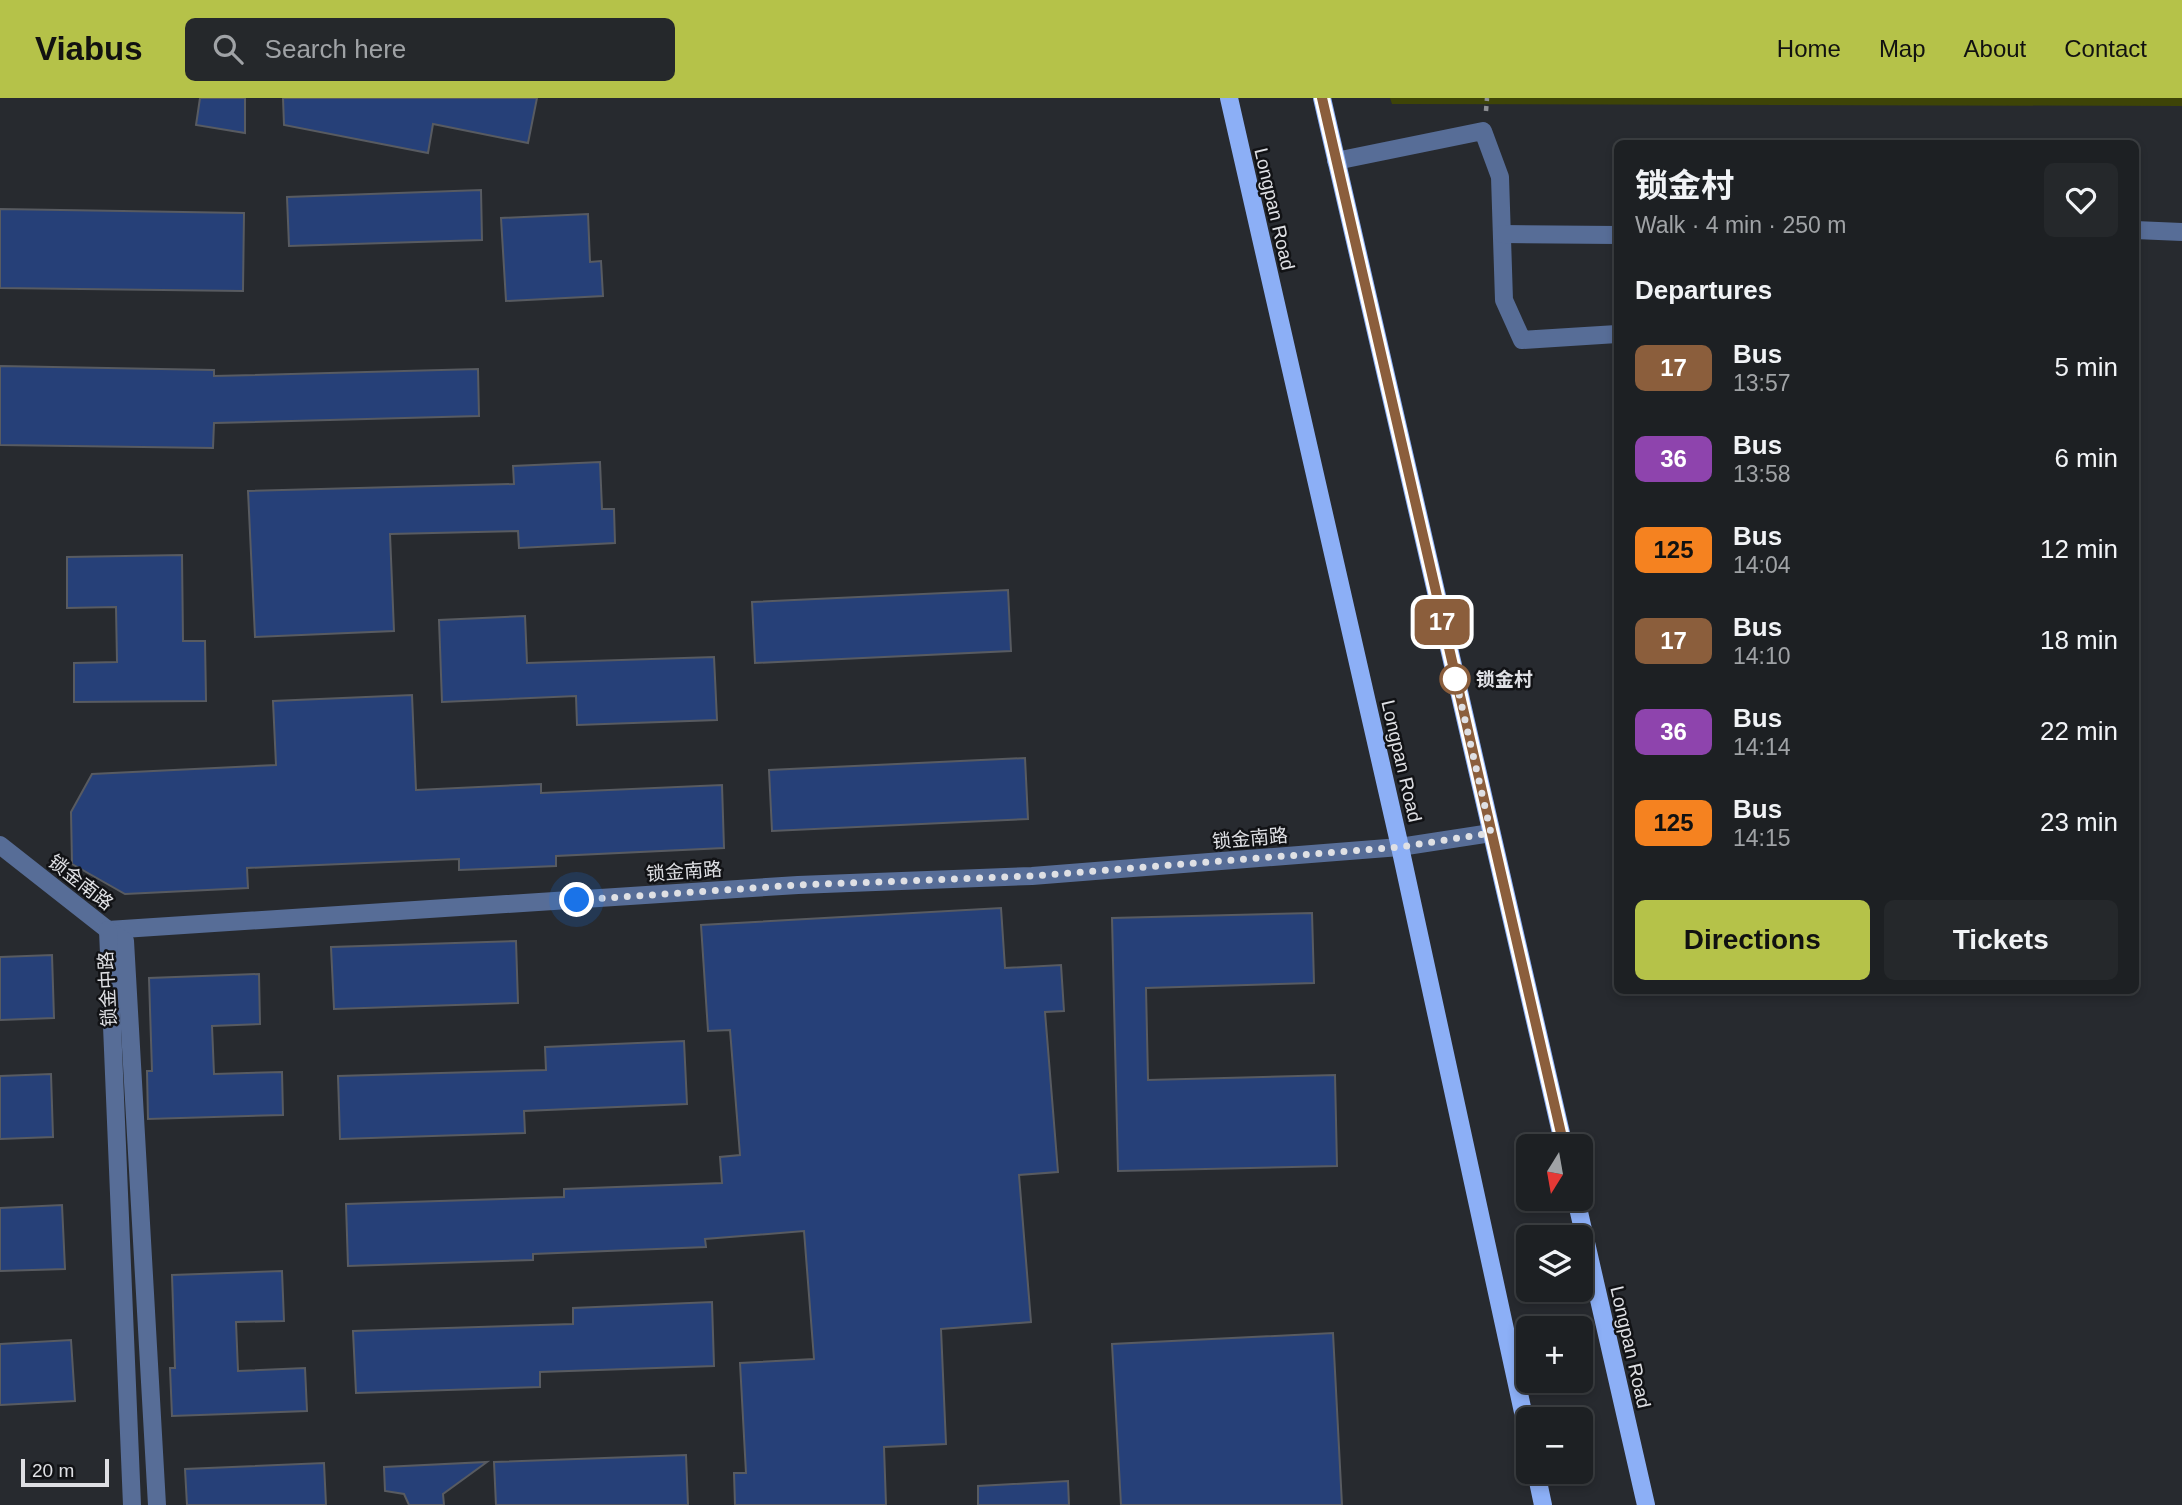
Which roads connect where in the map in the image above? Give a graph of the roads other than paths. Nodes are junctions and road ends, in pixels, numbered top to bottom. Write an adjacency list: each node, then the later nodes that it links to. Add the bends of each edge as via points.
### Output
1 (1228, 98): 11 (main road, Longpan Road)
2 (1322, 98): 3 (main road)
3 (1336, 161): 6 (street, via 1483,131 1500,177); 9 (main road)
4 (2139, 230): 5 (street)
5 (2182, 232)
6 (1502, 234): 7 (street); 8 (street, via 1504,300 1522,340)
7 (1614, 235)
8 (1614, 334)
9 (1491, 833): 11 (street, 锁金南路); 13 (main road)
10 (0, 845): 12 (street, 锁金南路)
11 (1400, 847): 12 (street, 锁金南路, via 1032,876 798,885); 15 (main road, Longpan Road)
12 (108, 930): 17 (street, 锁金中路); 18 (street, 锁金中路, via 125,941)
13 (1561, 1134)
14 (1579, 1211): 20 (main road, Longpan Road)
15 (1522, 1407)
16 (1539, 1484): 19 (main road)
17 (132, 1505)
18 (157, 1505)
19 (1543, 1505)
20 (1646, 1505)

